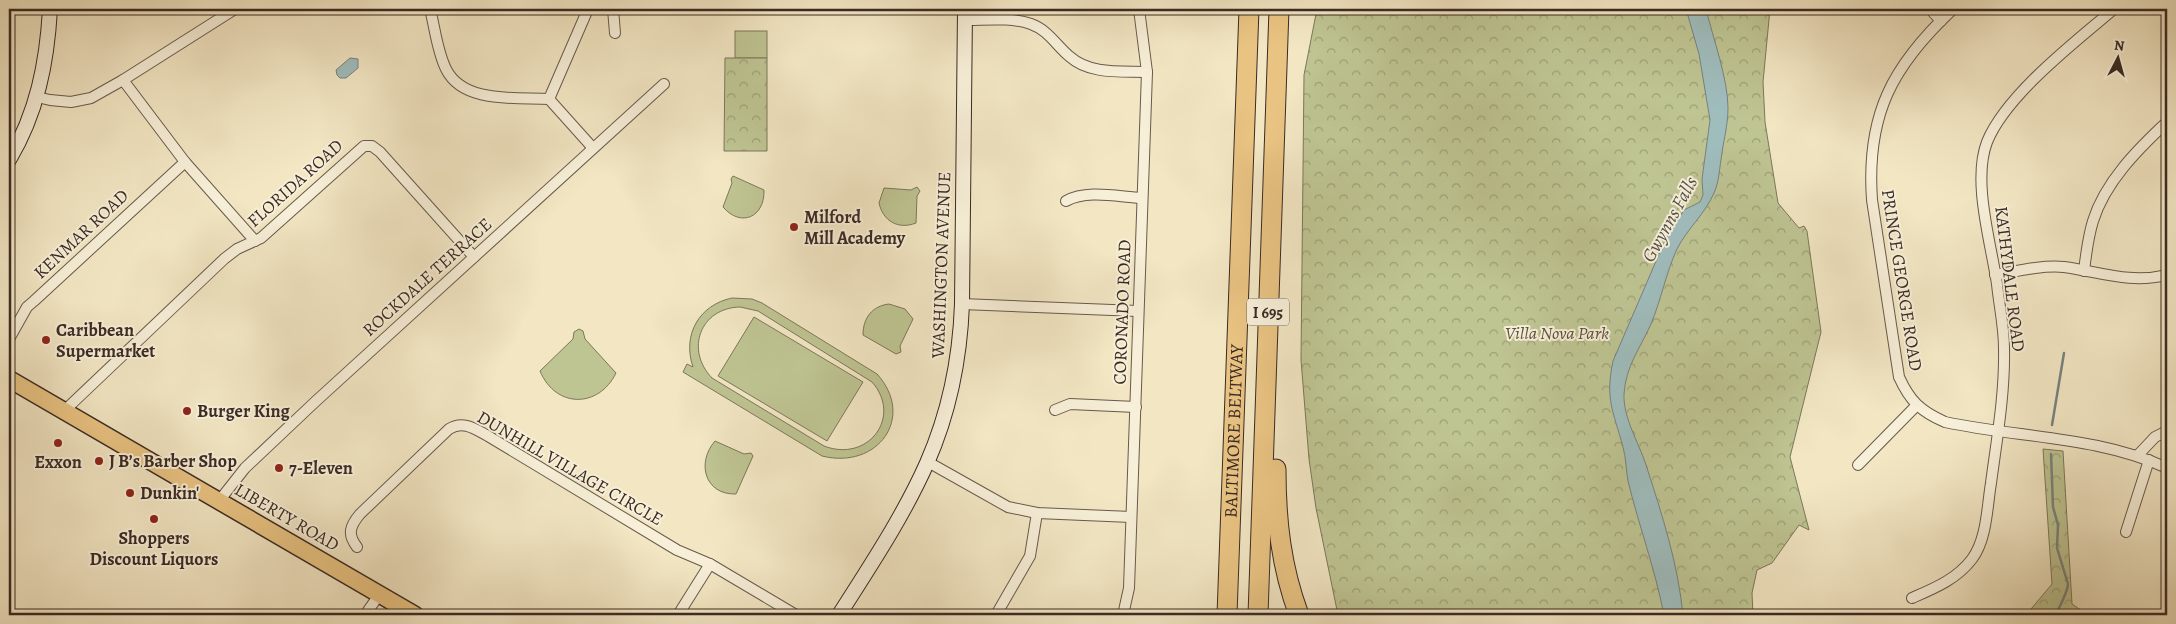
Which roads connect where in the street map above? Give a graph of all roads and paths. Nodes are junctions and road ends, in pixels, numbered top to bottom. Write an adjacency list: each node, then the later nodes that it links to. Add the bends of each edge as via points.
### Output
1 (50, 9): 18 (main road)
2 (235, 9): 16 (street)
3 (430, 9): 19 (street, via 447,70 460,84 483,95)
4 (588, 9): 19 (street)
5 (614, 9): 14 (street)
6 (1139, 9): 15 (street, CORONADO ROAD)
7 (1249, 9): 52 (highway, BALTIMORE BELTWAY / I 695)
8 (1278, 9): 25 (highway, BALTIMORE BELTWAY / I 695)
9 (1930, 9): 13 (street)
10 (1953, 9): 13 (street, PRINCE GEORGE ROAD)
11 (2114, 9): 30 (street, KATHYDALE ROAD, via 2047,67 2010,107 1987,143 1981,174)
12 (965, 14): 15 (street, via 1032,24 1047,33 1074,60 1090,68); 32 (main road, WASHINGTON AVENUE)
13 (1941, 21): 36 (street, PRINCE GEORGE ROAD, via 1919,42 1894,78 1883,103 1872,151 1872,200 1895,362 1898,376)
14 (615, 32)
15 (1147, 72): 24 (street, CORONADO ROAD)
16 (123, 80): 18 (street, via 82,101 60,102); 23 (street)
17 (664, 84): 21 (street, ROCKDALE TERRACE)
18 (37, 97): 22 (main road)
19 (549, 98): 21 (street)
20 (2167, 122): 29 (street, via 2107,190 2093,220)
21 (592, 147): 28 (street, ROCKDALE TERRACE)
22 (9, 160)
23 (185, 162): 27 (street); 34 (street, KENMAR ROAD, via 27,308)
24 (1142, 198): 26 (street, via 1086,195); 33 (street, CORONADO ROAD)
25 (1272, 198): 65 (highway, BALTIMORE BELTWAY / I 695); 66 (highway, via 1276,503 1281,553)
26 (1066, 201)
27 (255, 241): 28 (street, FLORIDA ROAD, via 361,147 368,145 380,152); 39 (street, FLORIDA ROAD, via 224,259)
28 (474, 257): 47 (street, ROCKDALE TERRACE, via 245,468)
29 (2084, 271): 30 (street, via 2047,267); 31 (street, via 2128,279)
30 (1995, 275): 40 (street, KATHYDALE ROAD, via 2004,346)
31 (2167, 275)
32 (962, 304): 33 (street); 44 (main road, WASHINGTON AVENUE, via 954,379)
33 (1138, 310): 37 (street, CORONADO ROAD)
34 (9, 339)
35 (9, 379): 39 (main road, LIBERTY ROAD)
36 (1916, 406): 40 (street, PRINCE GEORGE ROAD, via 1945,422); 45 (street)
37 (1136, 407): 38 (street, via 1070,404); 49 (street, CORONADO ROAD)
38 (1055, 410)
39 (64, 411): 47 (main road, LIBERTY ROAD)
40 (1998, 431): 42 (street, PRINCE GEORGE ROAD, via 2086,443); 55 (street, KATHYDALE ROAD, via 1978,549 1956,576)
41 (2167, 431): 42 (street, via 2155,437)
42 (2138, 455): 43 (street, PRINCE GEORGE ROAD)
43 (2149, 460): 46 (street, PRINCE GEORGE ROAD); 50 (street)
44 (928, 462): 48 (street, via 1008,507); 60 (main road, WASHINGTON AVENUE, via 901,514)
45 (1858, 465)
46 (2167, 468)
47 (219, 501): 54 (main road, LIBERTY ROAD)
48 (1037, 512): 49 (street); 61 (street, via 1030,556)
49 (1131, 516): 62 (street, CORONADO ROAD, via 1129,588)
50 (2126, 532)
51 (357, 547): 53 (street, DUNHILL VILLAGE CIRCLE, via 350,529 360,514 449,429 465,425 677,550)
52 (1229, 552): 63 (highway); 64 (highway, BALTIMORE BELTWAY / I 695)
53 (710, 564): 58 (street); 59 (street)
54 (380, 595): 56 (street); 57 (main road, LIBERTY ROAD)
55 (1912, 598)
56 (365, 615)
57 (415, 615)
58 (678, 615)
59 (796, 615)
60 (840, 615)
61 (996, 615)
62 (1122, 615)
63 (1217, 615)
64 (1227, 615)
65 (1258, 615)
66 (1299, 615)

